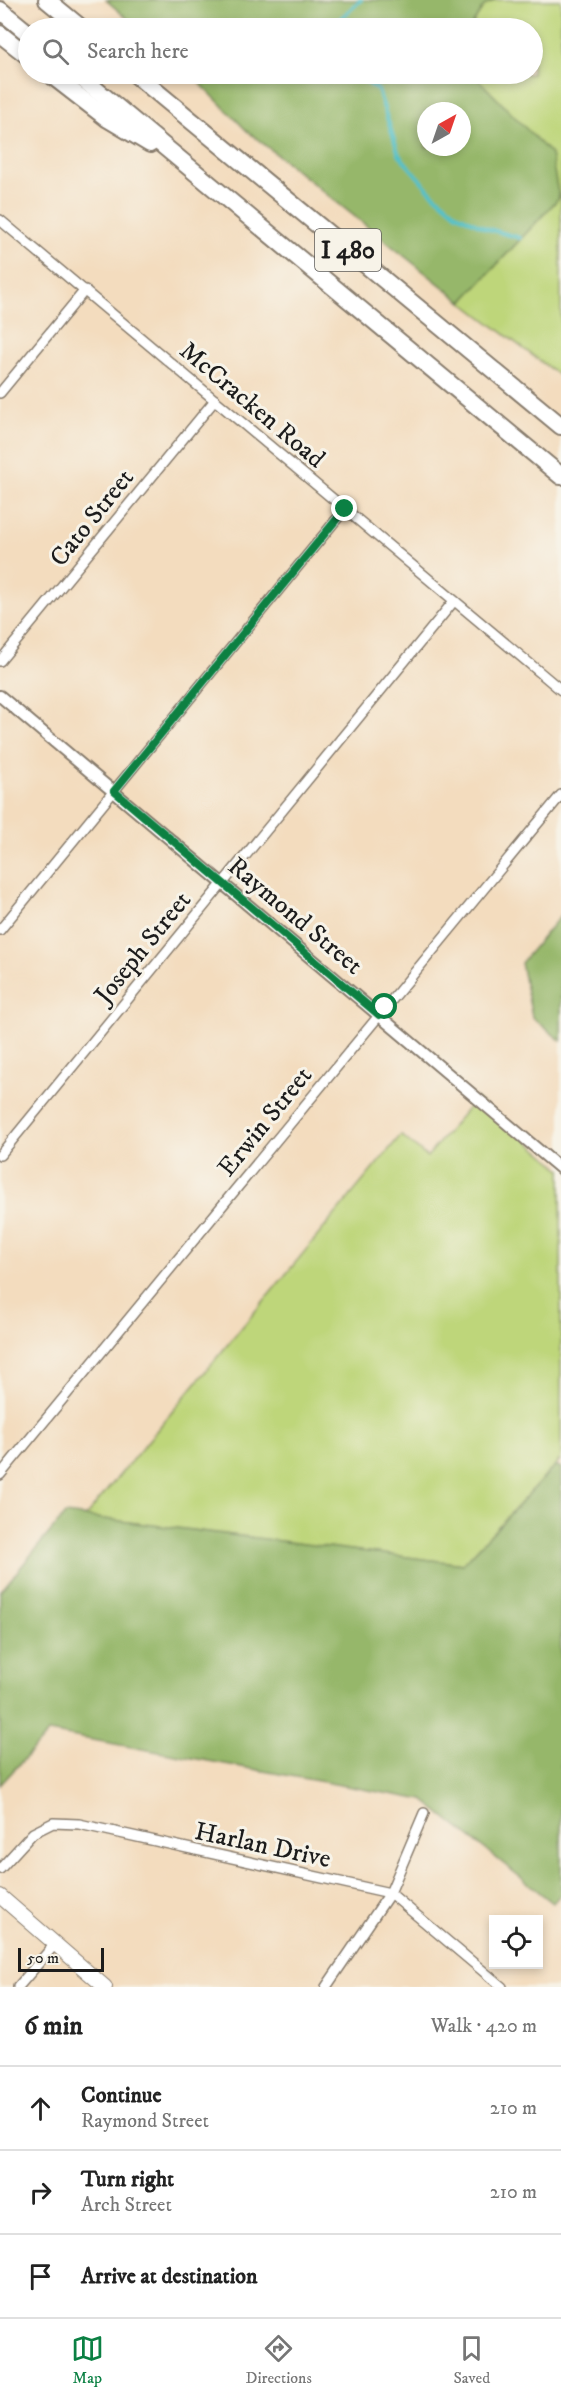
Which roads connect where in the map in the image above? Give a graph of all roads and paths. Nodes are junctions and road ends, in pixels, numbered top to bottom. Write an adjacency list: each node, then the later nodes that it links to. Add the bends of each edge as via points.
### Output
1 (46, 0): 3 (highway)
2 (0, 10): 4 (highway)
3 (68, 18)
4 (18, 25)
5 (0, 33): 6 (highway)
6 (18, 48)
7 (63, 84): 10 (highway, via 108,119)
8 (89, 84): 10 (highway, I 480)
9 (147, 84): 15 (highway, I 480)
10 (195, 171): 16 (highway, I 480)
11 (0, 220): 12 (street, McCracken Road)
12 (85, 290): 13 (street); 14 (street, McCracken Road)
13 (0, 393)
14 (215, 399): 17 (street, McCracken Road); 19 (street, Cato Street)
15 (561, 426)
16 (561, 476)
17 (345, 509): 18 (street, McCracken Road); 22 (street)
18 (454, 601): 20 (street, McCracken Road); 24 (street, Joseph Street)
19 (0, 661)
20 (561, 690)
21 (0, 696): 22 (street, Raymond Street)
22 (114, 791): 24 (street, Raymond Street); 25 (street)
23 (561, 795): 26 (street, Erwin Street)
24 (222, 882): 26 (street, Raymond Street); 27 (street, Joseph Street)
25 (0, 930)
26 (379, 1015): 28 (street, Raymond Street); 29 (street, Erwin Street)
27 (0, 1155)
28 (561, 1169)
29 (0, 1474)
30 (424, 1813): 32 (street)
31 (0, 1869): 32 (street, Harlan Drive, via 33,1833 53,1823 78,1824)
32 (390, 1893): 37 (street); 38 (street, Harlan Drive)
33 (0, 1896): 34 (main road)
34 (55, 1944): 35 (street); 36 (main road)
35 (18, 1987)
36 (105, 1987)
37 (326, 1987)
38 (502, 1987)

